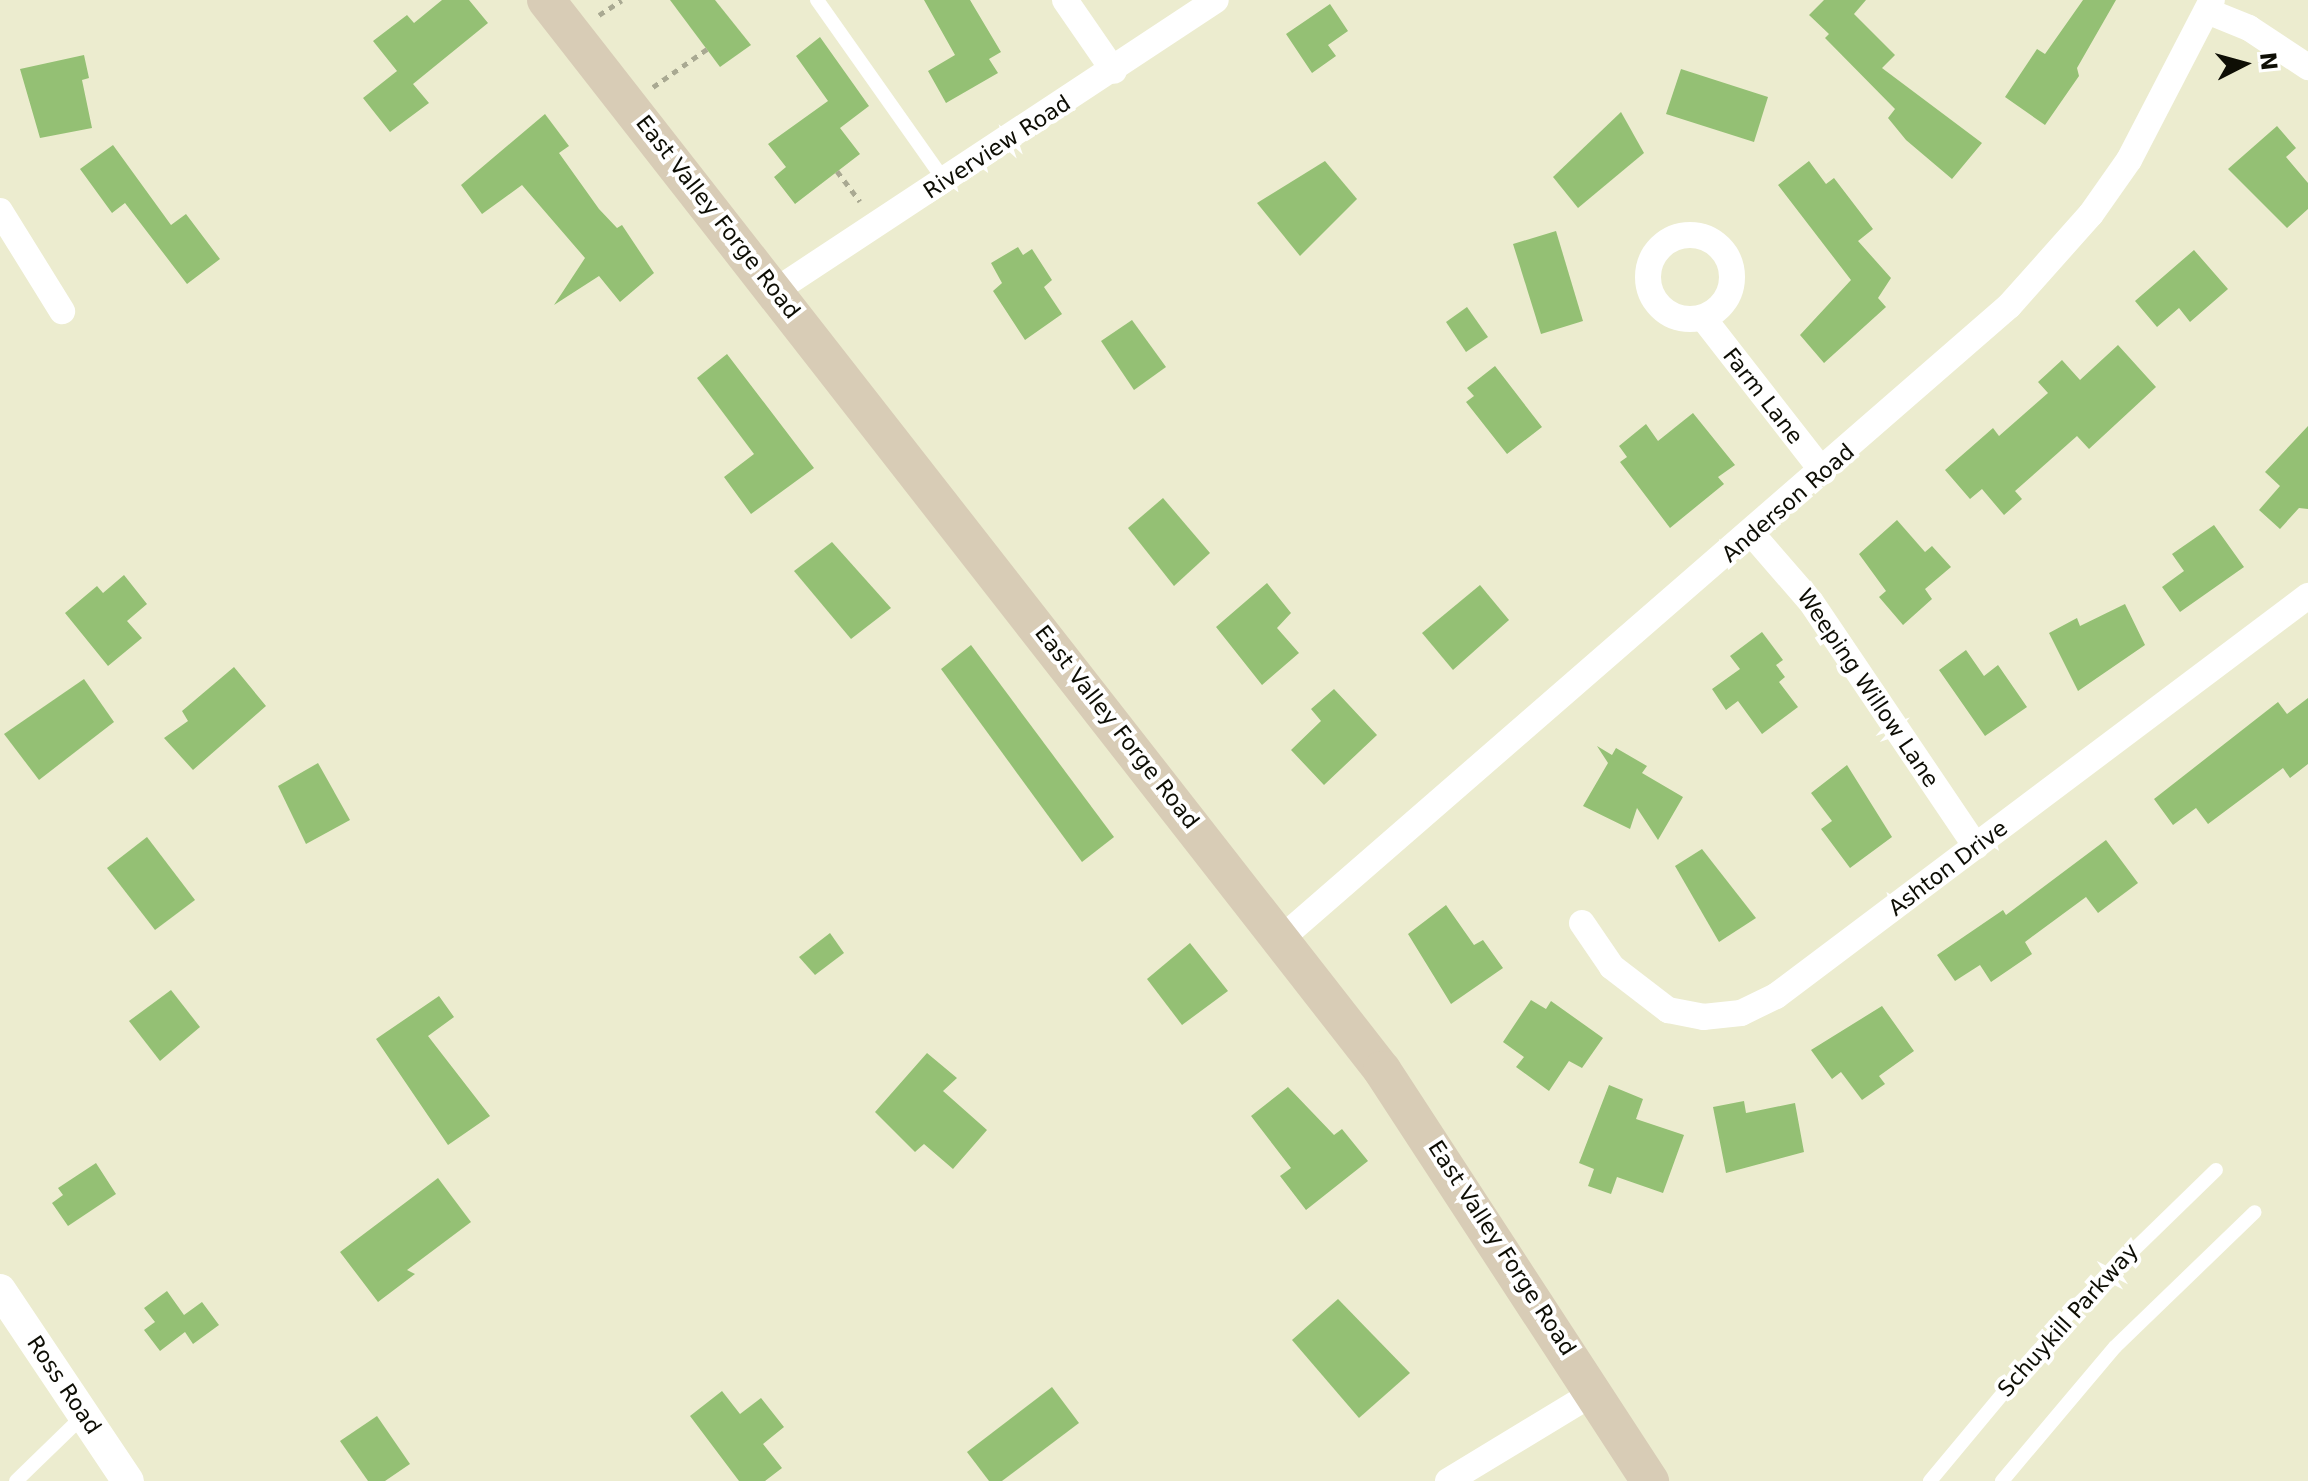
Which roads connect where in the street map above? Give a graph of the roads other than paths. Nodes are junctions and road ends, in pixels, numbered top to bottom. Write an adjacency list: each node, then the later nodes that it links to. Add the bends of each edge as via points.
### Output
1 (546, 0): 10 (main road, East Valley Forge Road)
2 (817, 0): 8 (lane)
3 (1065, 0): 7 (street)
4 (1216, 0): 7 (street, Riverview Road)
5 (2209, 6): 6 (street); 13 (street, Anderson Road, via 2158,108 2091,214 2009,306)
6 (2308, 67)
7 (1114, 71): 8 (street, Riverview Road)
8 (944, 180): 10 (street, Riverview Road)
9 (0, 211): 11 (street)
10 (775, 291): 18 (main road, East Valley Forge Road)
11 (62, 311)
12 (1704, 319): 13 (street, Farm Lane)
13 (1823, 472): 14 (street, Anderson Road)
14 (1752, 534): 16 (street, Weeping Willow Lane, via 1811,602); 18 (street, Anderson Road)
15 (2308, 596): 16 (street, Ashton Drive)
16 (1976, 847): 17 (street, Ashton Drive, via 1776,996 1741,1013 1703,1017 1668,1010 1612,967)
17 (1582, 923)
18 (1283, 937): 22 (main road, East Valley Forge Road, via 1458,1179)
19 (2216, 1170): 28 (lane, Schuykill Parkway, via 2074,1308)
20 (2255, 1212): 29 (lane, via 2115,1347)
21 (0, 1290): 23 (street, Ross Road)
22 (1595, 1392): 26 (street); 27 (main road, East Valley Forge Road)
23 (84, 1415): 24 (lane); 25 (street, Ross Road)
24 (16, 1481)
25 (128, 1481)
26 (1448, 1481)
27 (1650, 1481)
28 (1930, 1481)
29 (2002, 1481)

